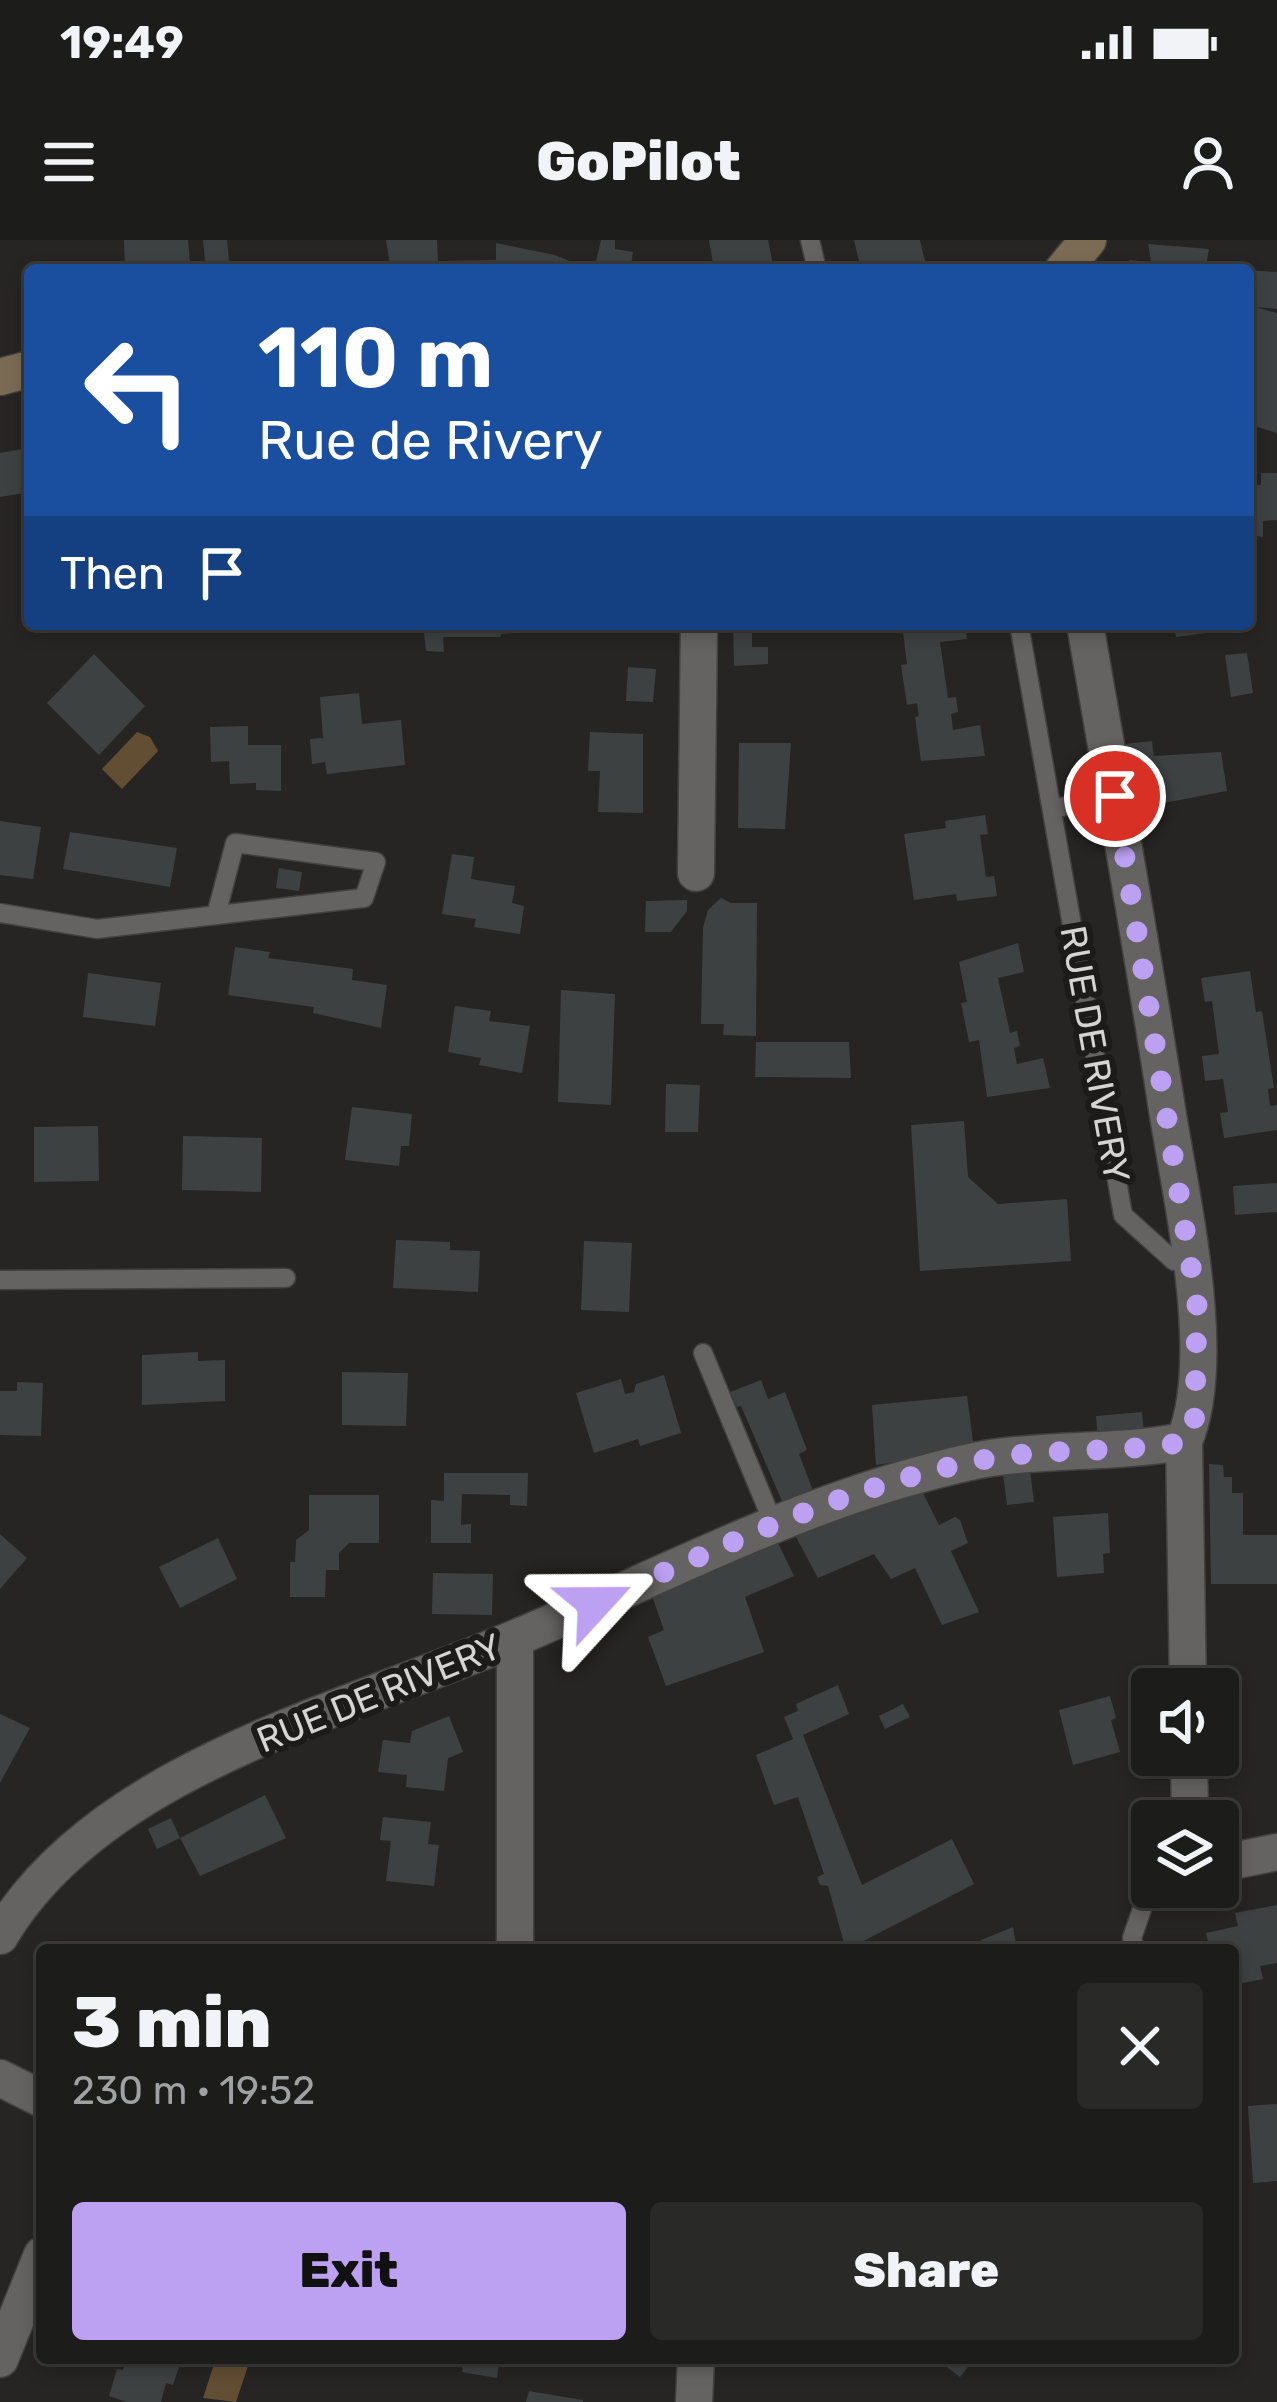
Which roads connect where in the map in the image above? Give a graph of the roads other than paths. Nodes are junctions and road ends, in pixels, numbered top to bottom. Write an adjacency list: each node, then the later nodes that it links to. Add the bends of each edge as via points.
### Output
1 (1088, 240): 2 (main road)
2 (1068, 264)
3 (699, 630): 8 (street)
4 (1019, 630): 7 (lane, RUE DE RIVERY)
5 (1086, 630): 6 (street, RUE DE RIVERY)
6 (1115, 796): 7 (lane); 13 (street, RUE DE RIVERY)
7 (1052, 809): 12 (lane, RUE DE RIVERY)
8 (696, 873)
9 (0, 913): 10 (lane, via 97,929)
10 (216, 915): 10 (lane, via 364,898 376,862 235,843)
11 (1099, 947): 12 (lane)
12 (1077, 952): 13 (lane, RUE DE RIVERY, via 1124,1158 1123,1215 1174,1261)
13 (1190, 1260): 17 (street, RUE DE RIVERY, via 1195,1417)
14 (286, 1277): 15 (lane)
15 (0, 1280)
16 (703, 1353): 18 (lane)
17 (1184, 1442): 18 (street, RUE DE RIVERY, via 986,1459); 20 (street)
18 (774, 1525): 19 (street, RUE DE RIVERY)
19 (515, 1639): 24 (street, RUE DE RIVERY, via 196,1766 89,1837 18,1905); 25 (street)
20 (1188, 1668)
21 (1277, 1852): 22 (street)
22 (1239, 1860)
23 (1142, 1908): 26 (lane)
24 (0, 1936)
25 (515, 1944)
26 (1134, 1944)
27 (0, 2078): 28 (street)
28 (36, 2096)
29 (36, 2270): 30 (street)
30 (0, 2359)
31 (696, 2364): 32 (street)
32 (694, 2402)

